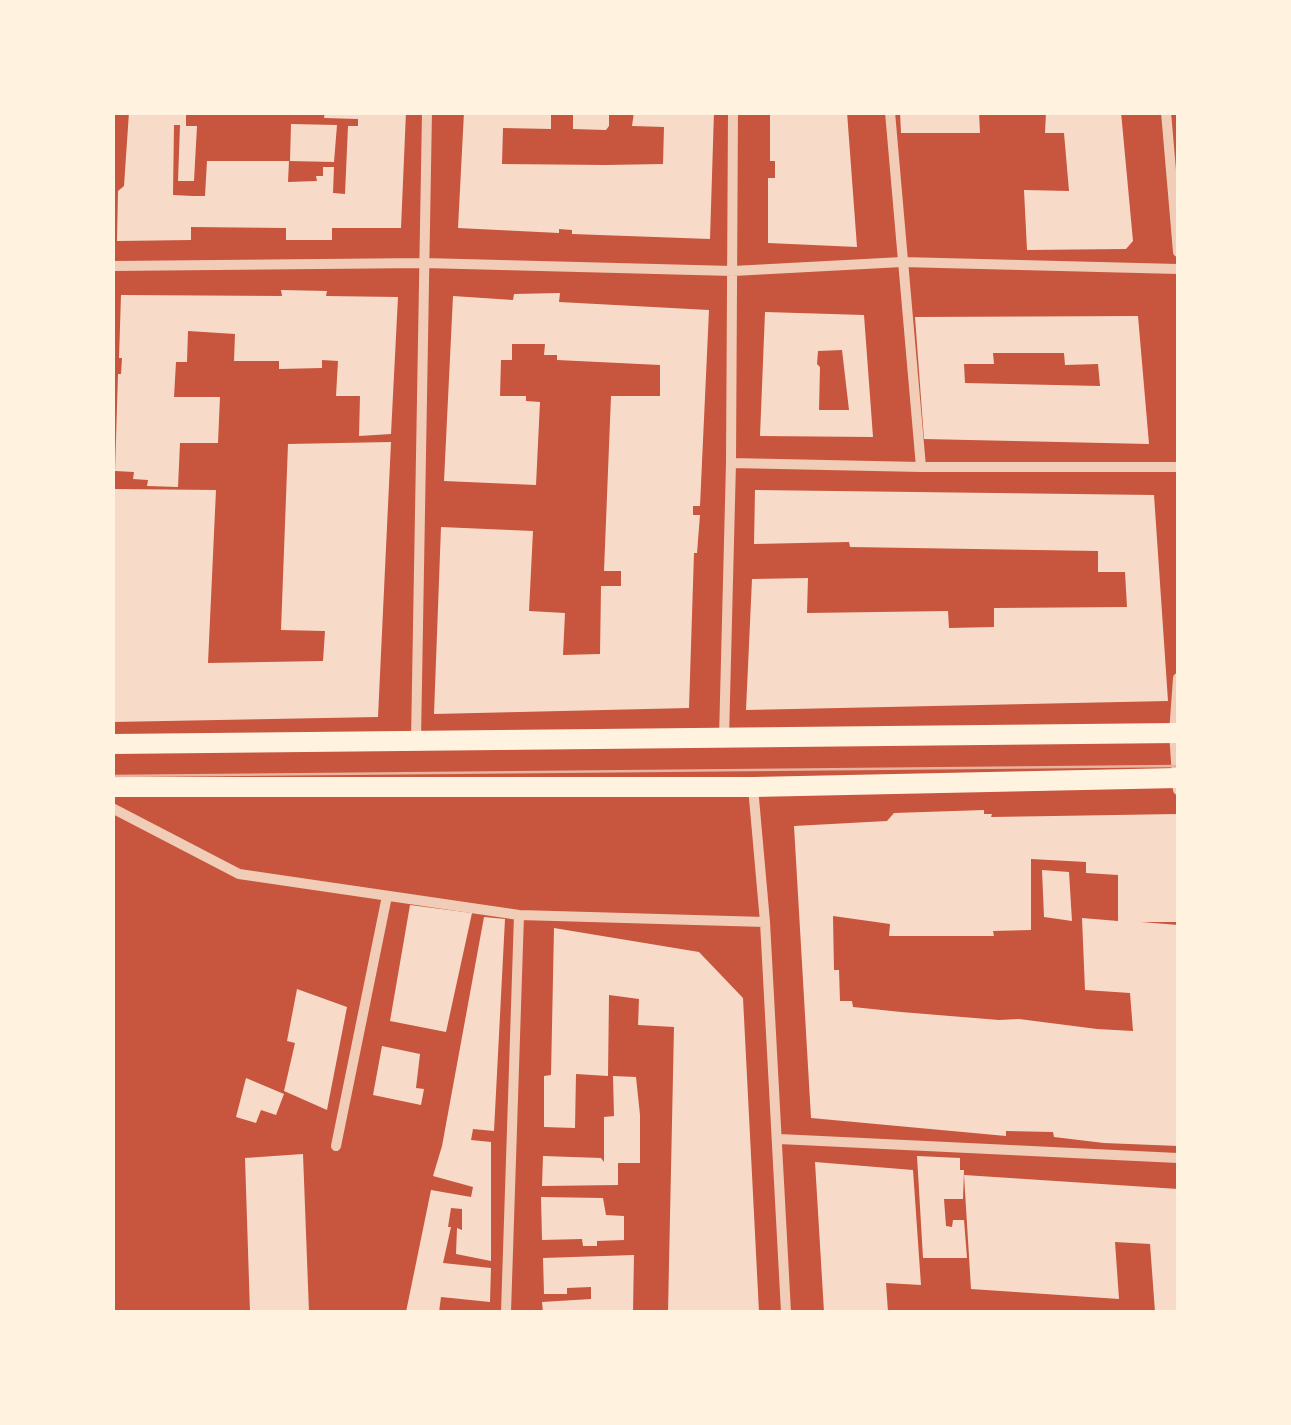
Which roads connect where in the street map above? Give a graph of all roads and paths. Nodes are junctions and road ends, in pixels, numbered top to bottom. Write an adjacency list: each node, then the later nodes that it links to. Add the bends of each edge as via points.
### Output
1 (427, 112): 7 (street)
2 (733, 112): 10 (street)
3 (890, 112): 6 (street)
4 (1166, 112): 5 (street)
5 (1178, 252)
6 (902, 262): 9 (street); 10 (street); 12 (street)
7 (424, 263): 8 (street); 10 (street); 17 (street)
8 (112, 266)
9 (1178, 269)
10 (733, 270): 11 (street)
11 (731, 463): 12 (street); 16 (street)
12 (921, 467): 13 (street)
13 (1178, 467)
14 (1178, 678): 15 (street)
15 (1176, 733): 16 (main road); 19 (street)
16 (724, 738): 17 (main road)
17 (416, 741): 18 (main road)
18 (112, 744)
19 (1178, 782): 21 (main road)
20 (112, 787): 21 (main road)
21 (753, 787): 25 (street)
22 (112, 808): 23 (street, via 238,874)
23 (387, 896): 24 (street); 27 (street)
24 (519, 915): 25 (street); 29 (street)
25 (765, 922): 26 (street)
26 (778, 1139): 28 (street); 30 (street)
27 (336, 1146)
28 (1178, 1158)
29 (506, 1312)
30 (786, 1312)

